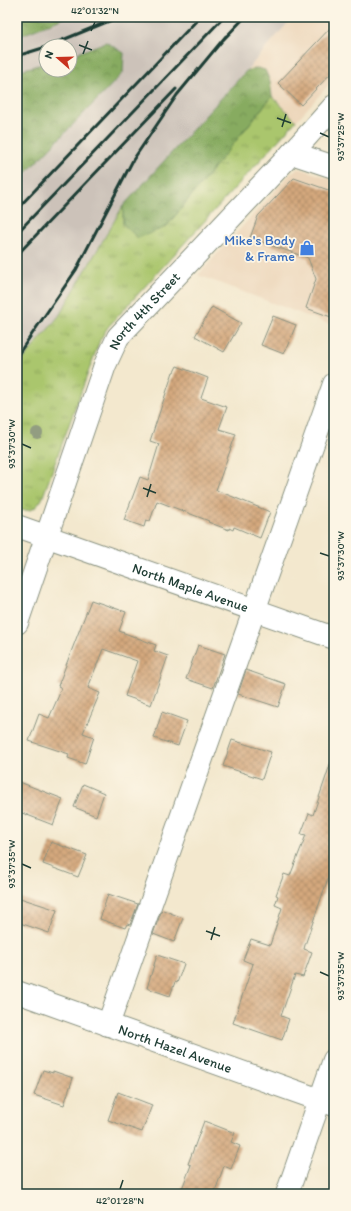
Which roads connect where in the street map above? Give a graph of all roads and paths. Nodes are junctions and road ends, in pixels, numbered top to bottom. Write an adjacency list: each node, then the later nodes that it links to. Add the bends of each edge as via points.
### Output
1 (334, 106): 2 (street, North 4th Street)
2 (292, 153): 3 (street); 6 (street, North 4th Street, via 118,337 105,365)
3 (334, 167)
4 (334, 384): 7 (street)
5 (17, 526): 6 (street)
6 (47, 536): 7 (street, North Maple Avenue); 8 (street, North 4th Street)
7 (255, 610): 9 (street, North Maple Avenue); 11 (street)
8 (17, 623)
9 (334, 638)
10 (17, 992): 11 (street, North Hazel Avenue)
11 (108, 1025): 13 (street, North Hazel Avenue)
12 (334, 1060): 13 (street)
13 (327, 1103): 14 (street)
14 (287, 1194)

